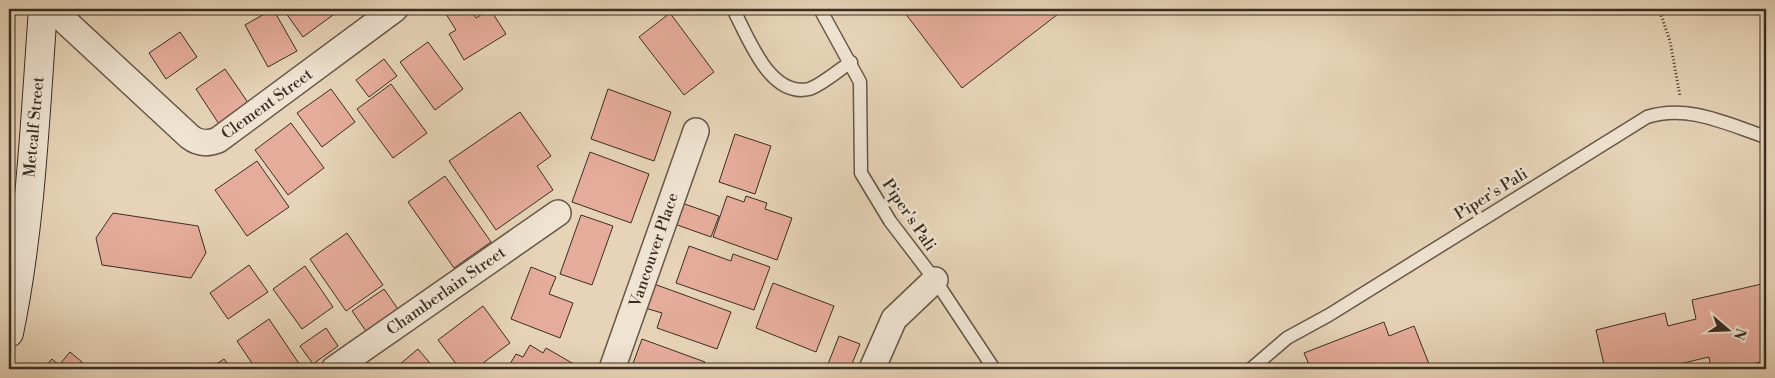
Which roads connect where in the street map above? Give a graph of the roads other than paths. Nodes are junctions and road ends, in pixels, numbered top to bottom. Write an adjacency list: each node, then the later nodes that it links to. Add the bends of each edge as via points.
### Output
1 (43, 9): 11 (street, Metcalf Street, via 27,210 19,286)
2 (52, 9): 3 (street, Clement Street, via 190,137 207,143 218,140)
3 (395, 9)
4 (733, 9): 6 (lane, via 767,72 786,86 811,88)
5 (820, 9): 6 (lane, Piper's Pali)
6 (851, 62): 10 (lane, Piper's Pali, via 860,82 861,173 890,221)
7 (696, 131): 13 (street, Vancouver Place)
8 (1766, 137): 16 (lane, Piper's Pali, via 1683,112 1658,113 1636,122 1329,315 1287,338)
9 (558, 213): 12 (street, Chamberlain Street)
10 (935, 280): 14 (street, via 894,319); 15 (lane, Piper's Pali)
11 (9, 333)
12 (334, 369)
13 (612, 369)
14 (872, 369)
15 (994, 369)
16 (1251, 369)

